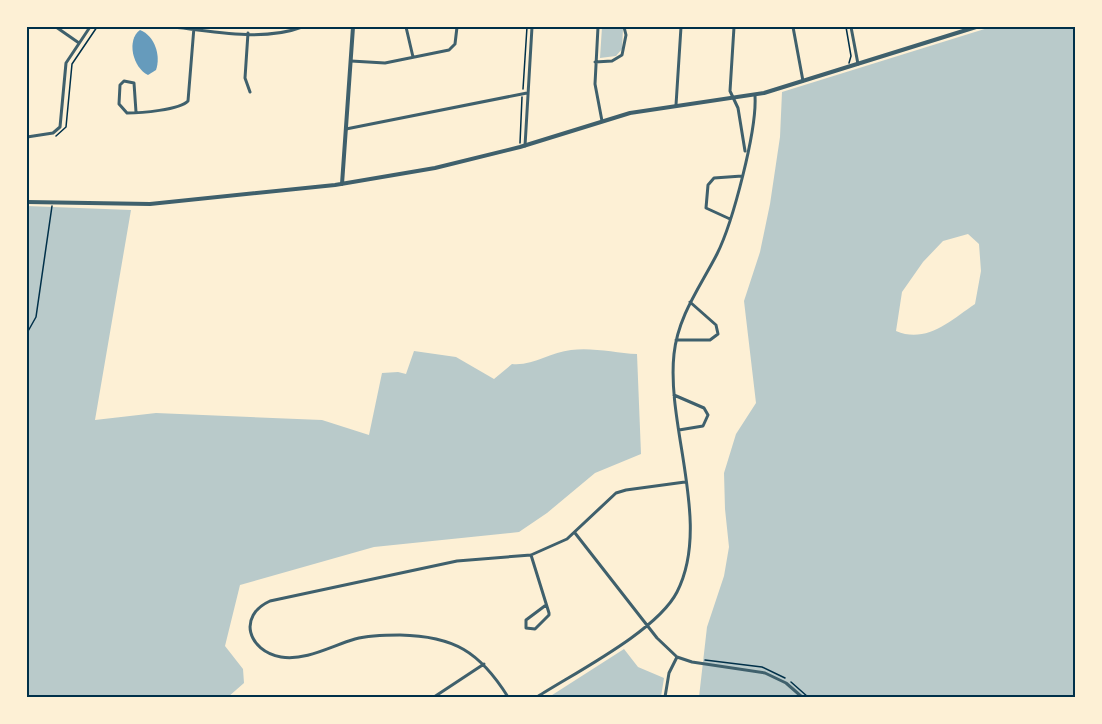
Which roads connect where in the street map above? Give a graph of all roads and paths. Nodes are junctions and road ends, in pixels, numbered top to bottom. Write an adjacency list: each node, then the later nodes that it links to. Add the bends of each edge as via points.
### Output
1 (56, 27): 21 (street)
2 (90, 27): 21 (street)
3 (97, 27): 37 (path, via 72,66 66,128)
4 (173, 27): 18 (street)
5 (302, 27): 19 (street, via 277,34)
6 (353, 27): 23 (street)
7 (406, 27): 22 (street)
8 (457, 27): 22 (street, via 452,48)
9 (530, 27): 29 (street); 29 (path)
10 (598, 27): 24 (street)
11 (624, 27): 24 (street, via 622,55)
12 (681, 27): 32 (street)
13 (734, 27): 31 (street)
14 (793, 27): 27 (street)
15 (849, 27): 25 (path); 26 (street)
16 (953, 27): 20 (street)
17 (976, 27): 20 (street)
18 (194, 28): 19 (street); 33 (street, via 187,103)
19 (248, 33): 28 (street, via 245,78)
20 (955, 34): 26 (street)
21 (79, 43): 36 (street, via 66,65 60,127 53,133)
22 (413, 57): 23 (street, via 382,64)
23 (351, 61): 35 (street)
24 (595, 63): 34 (street, via 595,90)
25 (849, 63)
26 (858, 64): 27 (street)
27 (803, 82): 30 (street)
28 (250, 92)
29 (525, 93): 35 (street); 38 (street); 38 (path)
30 (755, 96): 31 (street); 39 (street)
31 (732, 98): 32 (street); 39 (street, via 738,108)
32 (676, 105): 34 (street)
33 (136, 112): 33 (street, via 134,83 124,81 120,85 120,106 127,113)
34 (602, 121): 38 (street)
35 (346, 129): 41 (street)
36 (27, 137)
37 (52, 138)
38 (522, 147): 41 (street, via 459,164)
39 (745, 159): 40 (street)
40 (742, 176): 44 (street); 44 (street, via 714,178 708,185 706,208)
41 (342, 184): 43 (street, via 138,205)
42 (27, 201): 43 (street)
43 (51, 202): 46 (path, via 36,317)
44 (730, 219): 45 (street, via 721,246)
45 (690, 302): 47 (street); 47 (street, via 716,325 718,334 710,340)
46 (27, 333)
47 (676, 340): 48 (street)
48 (674, 395): 49 (street); 49 (street, via 704,408 708,415 703,426)
49 (679, 430): 50 (street)
50 (685, 482): 51 (street, via 616,493); 54 (street, via 691,534 687,568 671,603)
51 (575, 533): 52 (street); 54 (street)
52 (531, 555): 53 (street); 57 (street, via 457,561 411,570 270,601 256,608 252,616 252,638 264,651 276,656 301,657 369,636 420,635 449,641)
53 (546, 605): 53 (street, via 526,620 527,629 535,629 547,619)
54 (648, 626): 55 (street); 60 (street)
55 (677, 657): 61 (street, via 669,673); 62 (street, via 765,673 786,683)
56 (700, 659): 63 (path, via 768,669 795,684)
57 (484, 664): 58 (street); 59 (street)
58 (434, 697)
59 (508, 697)
60 (537, 697)
61 (665, 697)
62 (802, 697)
63 (808, 697)

